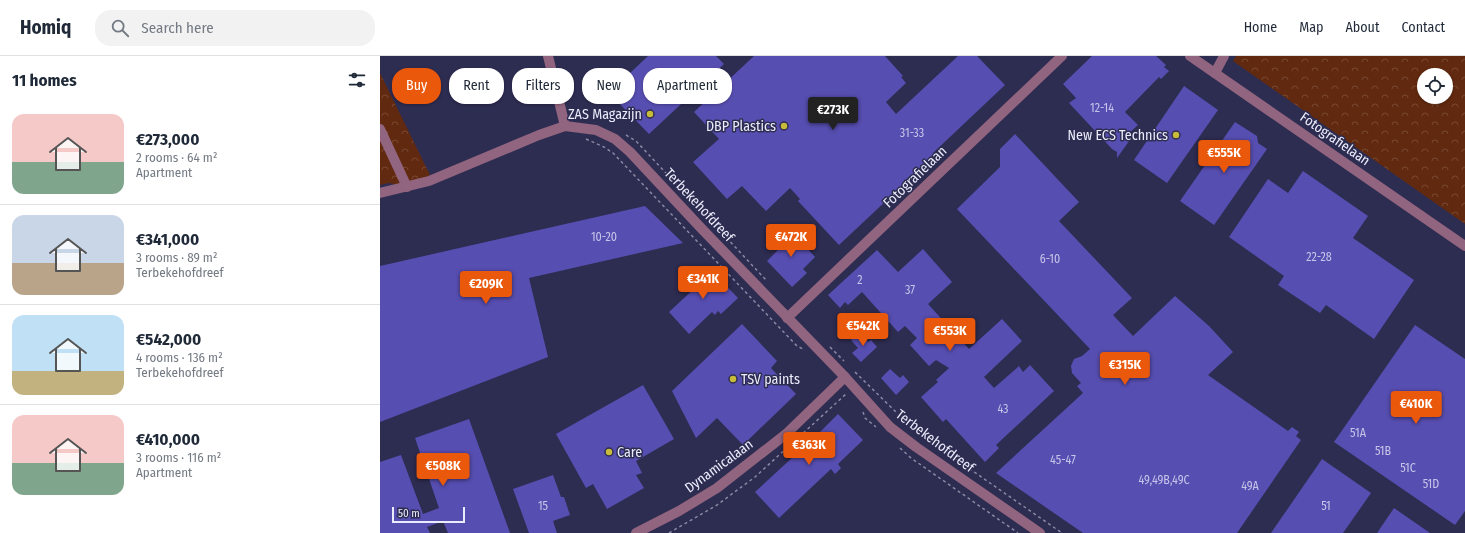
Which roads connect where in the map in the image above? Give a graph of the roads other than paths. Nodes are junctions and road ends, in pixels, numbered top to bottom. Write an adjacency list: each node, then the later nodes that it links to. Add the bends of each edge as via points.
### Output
1 (548, 56): 6 (street)
2 (1062, 56): 11 (street, Fotografielaan)
3 (1190, 56): 5 (street, Fotografielaan)
4 (1224, 56): 5 (street)
5 (1215, 73): 10 (street, Fotografielaan)
6 (565, 126): 8 (street, Terbekehofdreef, via 430,181); 11 (street, Terbekehofdreef, via 596,130 615,139)
7 (380, 129): 8 (street)
8 (407, 187): 9 (street, Terbekehofdreef)
9 (380, 193)
10 (1465, 246)
11 (787, 318): 12 (street, Terbekehofdreef)
12 (845, 377): 13 (street, Dynamicalaan, via 786,434 717,488); 14 (street, Terbekehofdreef, via 890,427)
13 (636, 533)
14 (1040, 533)

